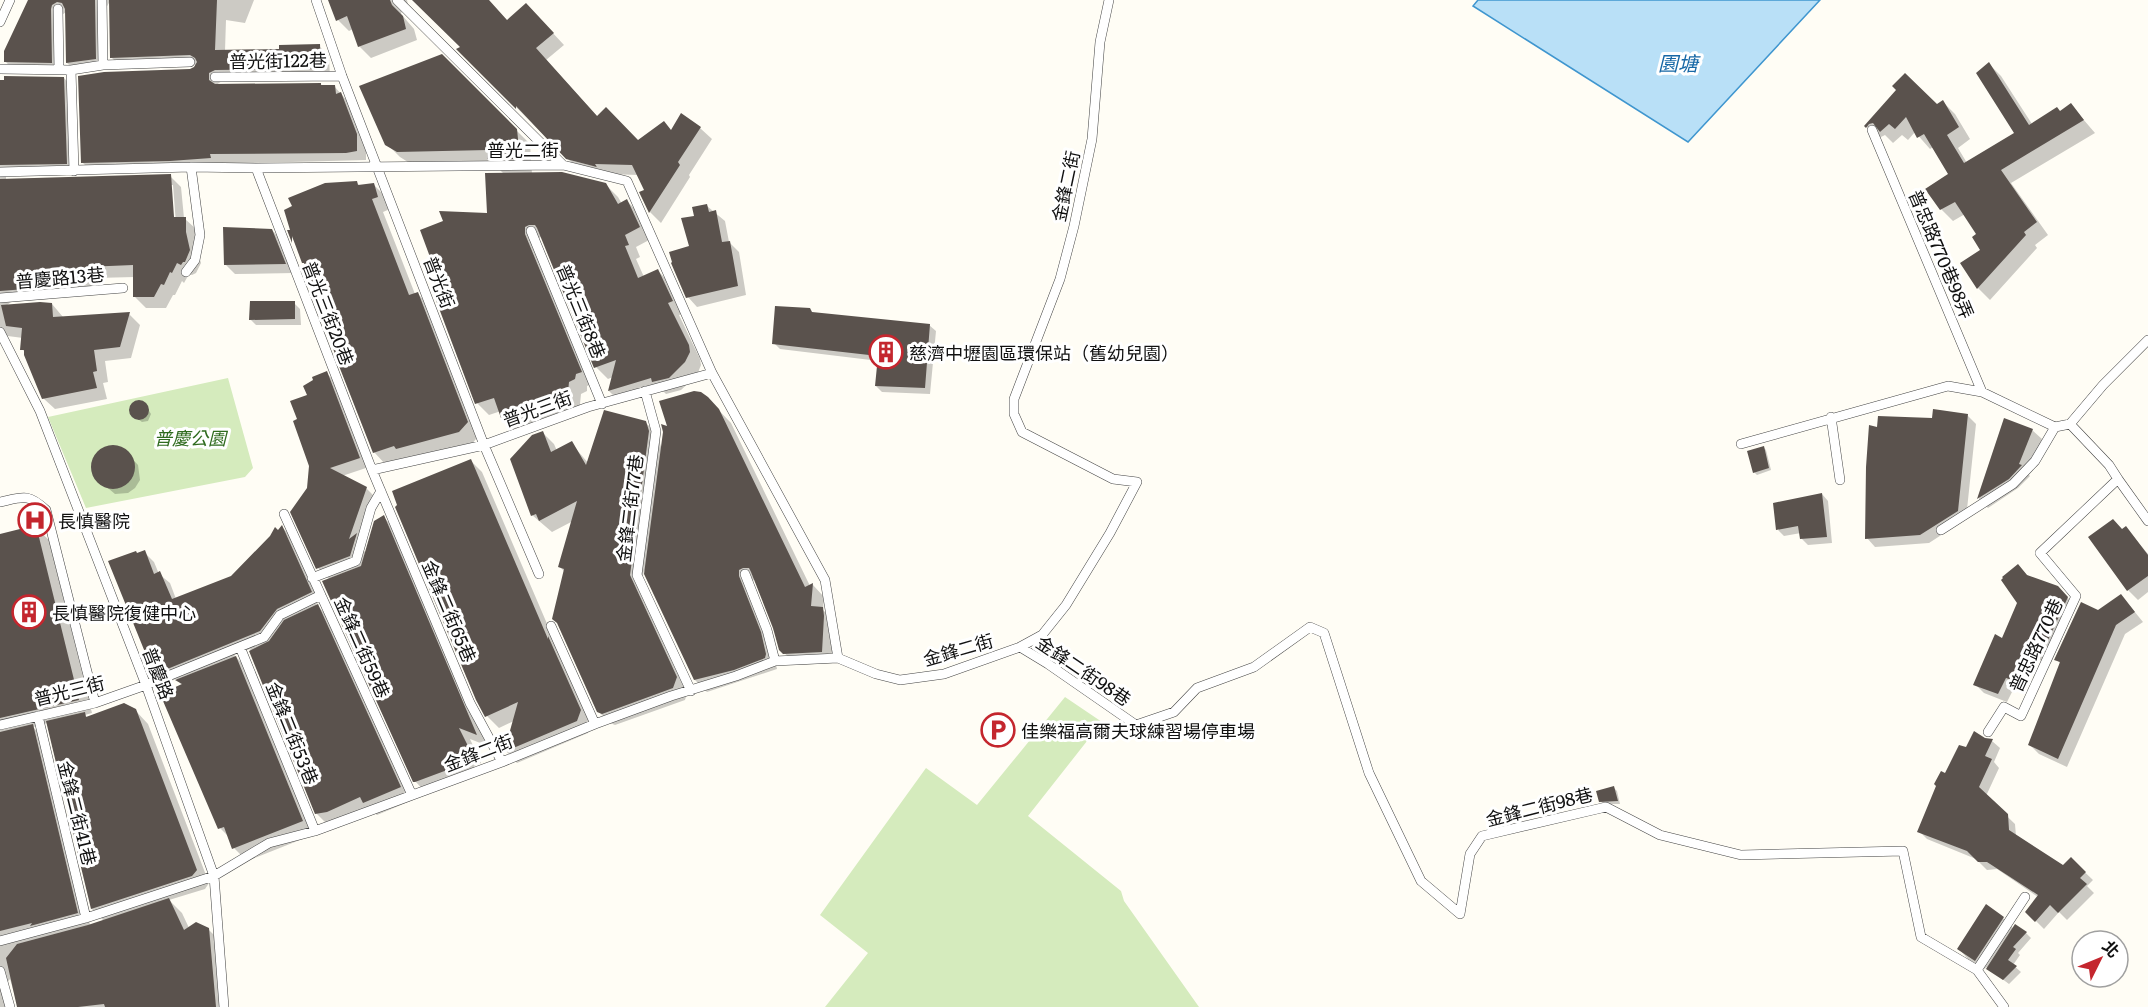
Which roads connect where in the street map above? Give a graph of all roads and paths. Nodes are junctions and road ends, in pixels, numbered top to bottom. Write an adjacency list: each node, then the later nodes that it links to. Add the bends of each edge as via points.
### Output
1 (10, 0): 7 (lane)
2 (102, 0): 9 (lane)
3 (316, 0): 13 (lane, 普光街)
4 (397, 0): 16 (lane)
5 (1109, 0): 51 (lane, 金鋒二街, via 1100,42 1092,139 1074,226 1060,279 1014,399 1014,414 1022,432 1113,479 1137,482 1066,605 1042,635)
6 (57, 9): 11 (lane)
7 (0, 22)
8 (190, 62): 9 (lane)
9 (103, 65): 12 (lane)
10 (0, 69): 11 (lane)
11 (59, 70): 12 (lane)
12 (71, 70): 20 (lane)
13 (342, 76): 14 (lane, 普光街122巷); 18 (lane, 普光街)
14 (215, 77)
15 (1872, 130): 30 (lane, 普忠路770巷98弄)
16 (563, 165): 18 (lane, 普光二街); 28 (lane, 普光二街, via 627,181)
17 (191, 167): 19 (lane, 普光二街); 20 (lane, 普光二街); 23 (lane, via 200,236 195,260)
18 (378, 167): 19 (lane, 普光二街); 36 (lane, 普光街)
19 (256, 168): 37 (lane, 普光三街20巷)
20 (74, 171): 21 (lane, 普光二街)
21 (0, 172)
22 (531, 231): 31 (lane, 普光三街8巷)
23 (186, 272)
24 (123, 288): 25 (lane, 普慶路13巷)
25 (0, 298)
26 (0, 332): 54 (lane, 普慶路, via 40,411)
27 (2148, 340): 33 (lane)
28 (712, 373): 29 (lane, 普光三街); 52 (lane, 普光二街, via 825,580)
29 (645, 391): 31 (lane, 普光三街); 55 (lane, 金鋒二街77巷, via 656,431 637,575)
30 (1982, 392): 32 (lane, via 1948,386); 34 (lane)
31 (602, 404): 36 (lane, 普光三街)
32 (1831, 417): 35 (lane); 39 (lane)
33 (2070, 424): 34 (lane); 38 (lane)
34 (2055, 427): 44 (lane, via 2035,461 2013,484)
35 (1742, 444)
36 (484, 445): 37 (lane, 普光三街); 45 (lane, 普光街)
37 (372, 470): 40 (lane, 金鋒二街65巷)
38 (2118, 478): 43 (lane); 60 (lane, 普忠路770巷, via 2040,552 2076,596 2020,716 2004,707)
39 (1840, 480)
40 (381, 491): 47 (lane, via 371,508 356,561); 61 (lane, 金鋒二街65巷, via 470,703)
41 (0, 502): 56 (lane, via 35,500 46,510)
42 (284, 514): 47 (lane, 金鋒二街59巷)
43 (2148, 521)
44 (1941, 530)
45 (539, 574)
46 (746, 574): 53 (lane)
47 (312, 578): 48 (lane, 金鋒二街59巷)
48 (321, 595): 50 (lane, 普光三街, via 280,615 264,637); 62 (lane, 金鋒二街59巷)
49 (551, 626): 58 (lane)
50 (240, 647): 54 (lane, 普光三街); 63 (lane, 金鋒二街53巷)
51 (1020, 647): 52 (lane, 金鋒二街, via 944,674 900,680); 68 (lane, 金鋒二街98巷, via 1136,725 1174,712 1197,688 1254,667 1310,627 1324,633 1369,773 1421,881 1460,914 1470,854 1482,836 1606,807 1660,835 1741,855 1903,851 1921,937)
52 (838, 658): 53 (lane, 金鋒二街)
53 (775, 661): 55 (lane, 金鋒二街)
54 (146, 685): 56 (lane, 普光三街); 64 (lane, 普慶路)
55 (691, 691): 58 (lane, 金鋒二街)
56 (95, 702): 57 (lane, 普光三街)
57 (38, 716): 59 (lane, 普光三街); 66 (lane, 金鋒二街41巷)
58 (595, 724): 61 (lane, 金鋒二街)
59 (0, 725)
60 (1988, 732)
61 (502, 762): 62 (lane, 金鋒二街)
62 (412, 795): 63 (lane, 金鋒二街)
63 (315, 831): 64 (lane, 金鋒二街, via 269,843)
64 (214, 876): 66 (lane, 金鋒二街); 71 (lane, 普慶路)
65 (2025, 897): 68 (lane)
66 (86, 918): 67 (lane, 金鋒二街)
67 (0, 941)
68 (1977, 970): 72 (lane, 金鋒二街98巷)
69 (0, 971): 70 (lane)
70 (10, 1007)
71 (224, 1007)
72 (2004, 1007)

